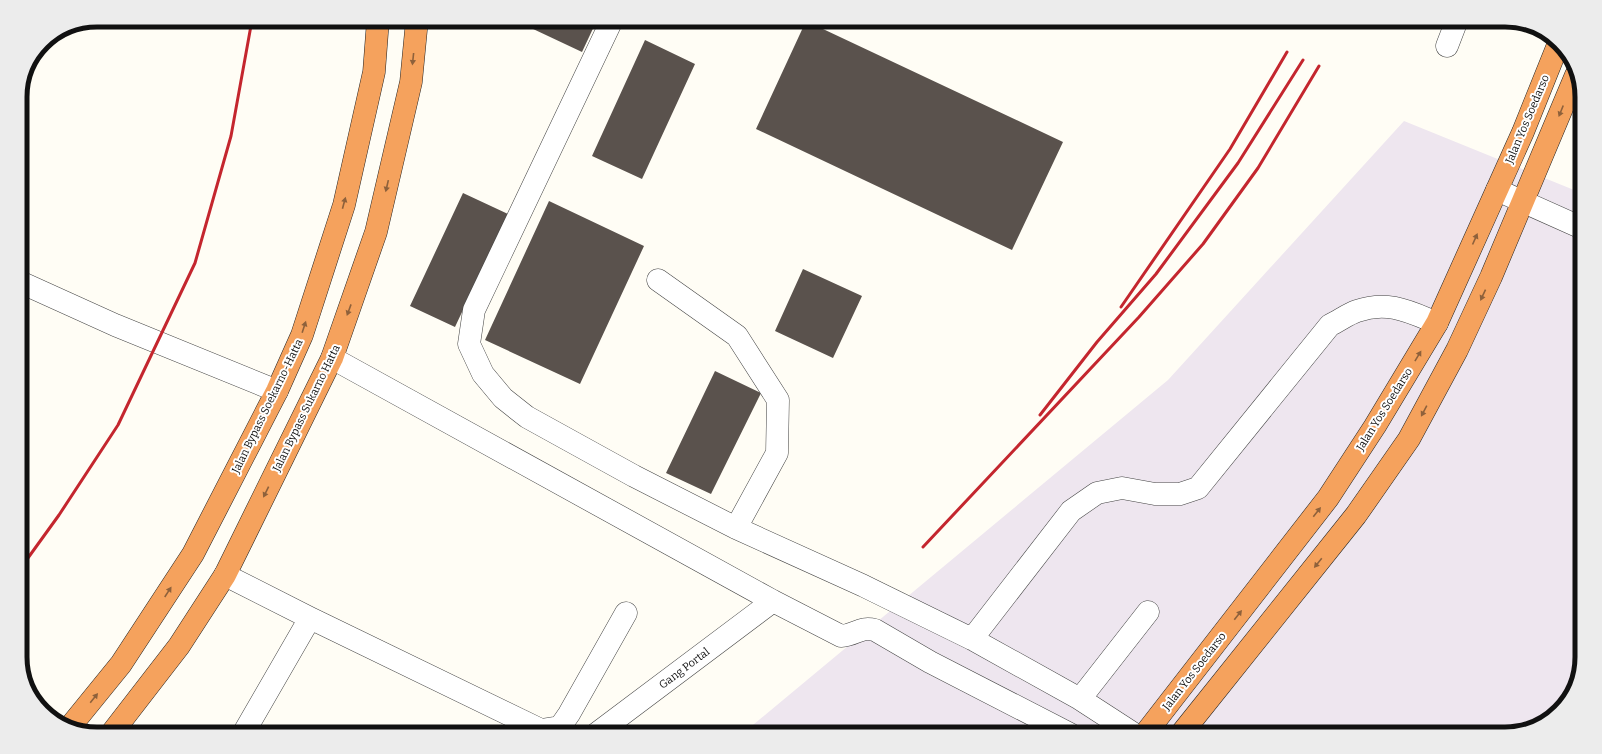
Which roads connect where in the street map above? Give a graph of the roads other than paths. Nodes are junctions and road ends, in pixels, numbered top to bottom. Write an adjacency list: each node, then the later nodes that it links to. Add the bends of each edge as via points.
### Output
1 (377, 27): 15 (highway, Jalan Bypass Soekarno-Hatta, one-way to 1, via 302,335 344,205 374,72)
2 (416, 27): 14 (highway, Jalan Bypass Sukarno Hatta, one-way to 14, via 411,82 376,232)
3 (609, 27): 16 (street, via 474,310 469,344 483,374 503,398 527,417)
4 (1455, 27): 5 (street)
5 (1447, 46)
6 (1556, 50): 8 (highway, Jalan Yos Soedarso)
7 (1573, 81): 9 (highway, one-way to 9)
8 (1497, 190): 9 (street); 13 (highway, Jalan Yos Soedarso, one-way to 8)
9 (1523, 202): 10 (street); 33 (highway, one-way to 33, via 1456,350 1409,439 1356,515)
10 (1575, 225)
11 (658, 280): 16 (street, via 737,336 778,400 777,453)
12 (27, 285): 15 (street, via 115,325)
13 (1437, 324): 22 (street, via 1402,308 1379,306 1357,311 1330,326 1198,488 1180,494 1155,494 1122,488 1097,493 1071,511); 32 (highway, Jalan Yos Soedarso, one-way to 13, via 1328,498)
14 (332, 358): 17 (highway, Jalan Bypass Sukarno Hatta, one-way to 17); 18 (street)
15 (277, 390): 24 (highway, Jalan Bypass Soekarno-Hatta, one-way to 15, via 121,664 193,554)
16 (736, 528): 22 (street)
17 (225, 575): 21 (street); 25 (highway, Jalan Bypass Sukarno Hatta, via 179,646)
18 (773, 601): 29 (street, Gang Portal); 30 (street, via 841,636 850,636 862,629 875,630 930,662)
19 (1148, 612): 23 (street)
20 (626, 613): 28 (street)
21 (310, 618): 26 (street); 27 (street)
22 (972, 639): 23 (street)
23 (1080, 699): 31 (street)
24 (73, 723)
25 (116, 727)
26 (247, 727)
27 (535, 727)
28 (560, 727)
29 (605, 727)
30 (1056, 727)
31 (1123, 727)
32 (1150, 727)
33 (1187, 727)

